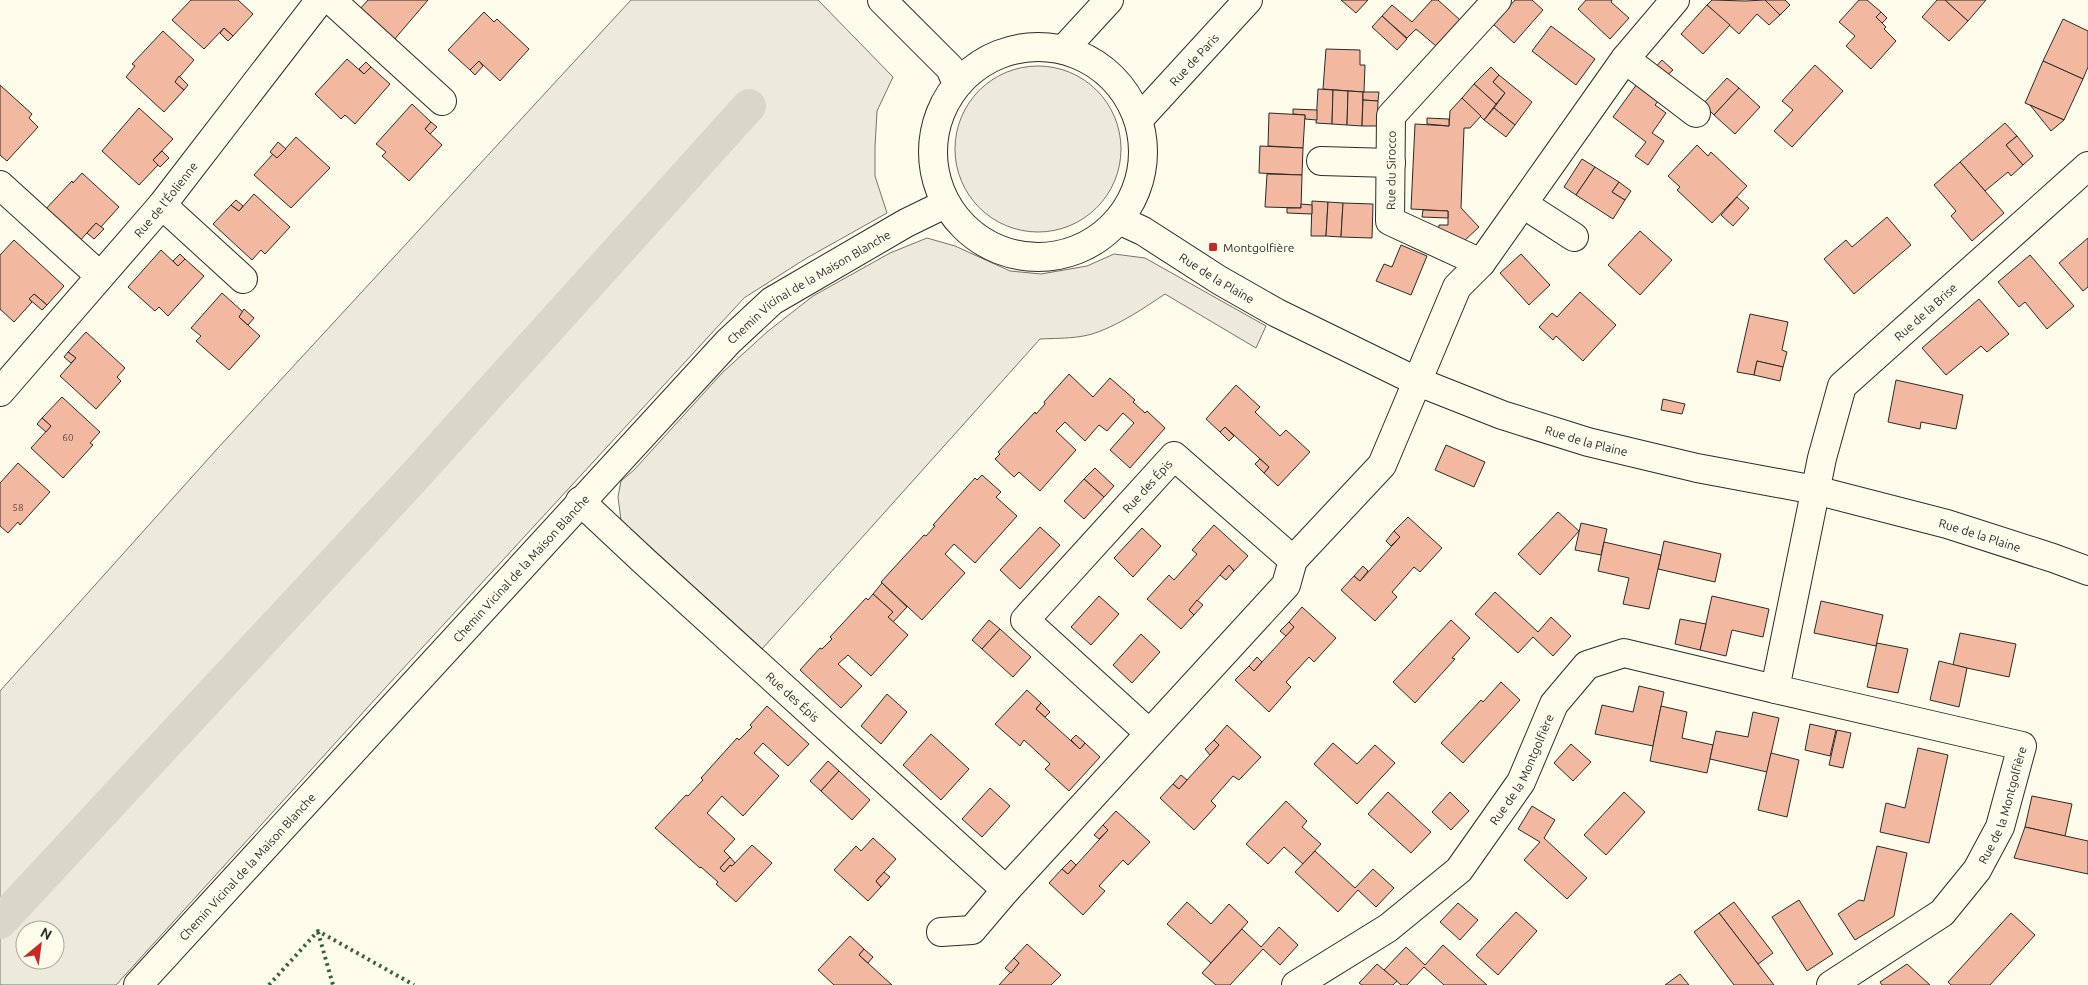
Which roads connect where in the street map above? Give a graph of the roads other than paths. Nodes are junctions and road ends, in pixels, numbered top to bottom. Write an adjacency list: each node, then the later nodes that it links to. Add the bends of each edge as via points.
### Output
1 (320, 0): 20 (street, Rue de l'Éolienne)
2 (331, 0): 11 (street)
3 (882, 0): 10 (street, via 950,68)
4 (1109, 0): 8 (street)
5 (1248, 0): 13 (street, Rue de Paris)
6 (1497, 0): 15 (street, Rue du Sirocco, via 1391,116)
7 (1670, 1): 9 (street)
8 (1064, 49): 10 (street, via 1039,46 1013,50 982,62); 13 (street, via 1103,68 1125,91)
9 (1625, 60): 12 (street); 19 (street)
10 (957, 84): 18 (street, via 941,111 933,141 934,172)
11 (442, 101)
12 (1696, 113)
13 (1139, 119): 21 (street, via 1144,147 1142,177 1131,205)
14 (1321, 161): 15 (street)
15 (1391, 163): 23 (street, Rue du Sirocco, via 1390,221)
16 (2088, 166): 28 (street, Rue de la Brise, via 1842,386)
17 (0, 185): 24 (street)
18 (945, 204): 21 (street, via 964,228 991,247 1022,257 1055,257 1087,247); 29 (street, Chemin Vicinal de la Maison Blanche, via 906,223 772,301 728,342)
19 (1523, 204): 22 (street); 23 (street)
20 (162, 205): 24 (street, Rue de l'Éolienne); 25 (street)
21 (1119, 220): 26 (street, Rue de la Plaine, via 1143,231 1276,313)
22 (1574, 236)
23 (1481, 263): 26 (street, via 1457,287)
24 (100, 276): 27 (street, Rue de l'Éolienne)
25 (243, 279)
26 (1416, 381): 28 (street, Rue de la Plaine, via 1502,415 1588,442 1697,468); 30 (street, via 1382,465)
27 (0, 392)
28 (1815, 490): 31 (street, Rue de la Plaine, via 1947,524); 32 (street)
29 (580, 501): 34 (street, Rue des Épis); 36 (street, Chemin Vicinal de la Maison Blanche)
30 (1293, 560): 33 (street, via 1286,584); 33 (street, Rue des Épis, via 1174,456 1025,620)
31 (2088, 571)
32 (1775, 689): 37 (street, Rue de la Montgolfière, via 1624,653 1586,665 1554,704 1521,782 1458,870 1388,928); 38 (street, Rue de la Montgolfière, via 2022,746 2000,827 1978,870 1942,913)
33 (1149, 734): 34 (street)
34 (1006, 890): 35 (street, via 972,930)
35 (941, 932)
36 (138, 985)
37 (1296, 985)
38 (1831, 985)

